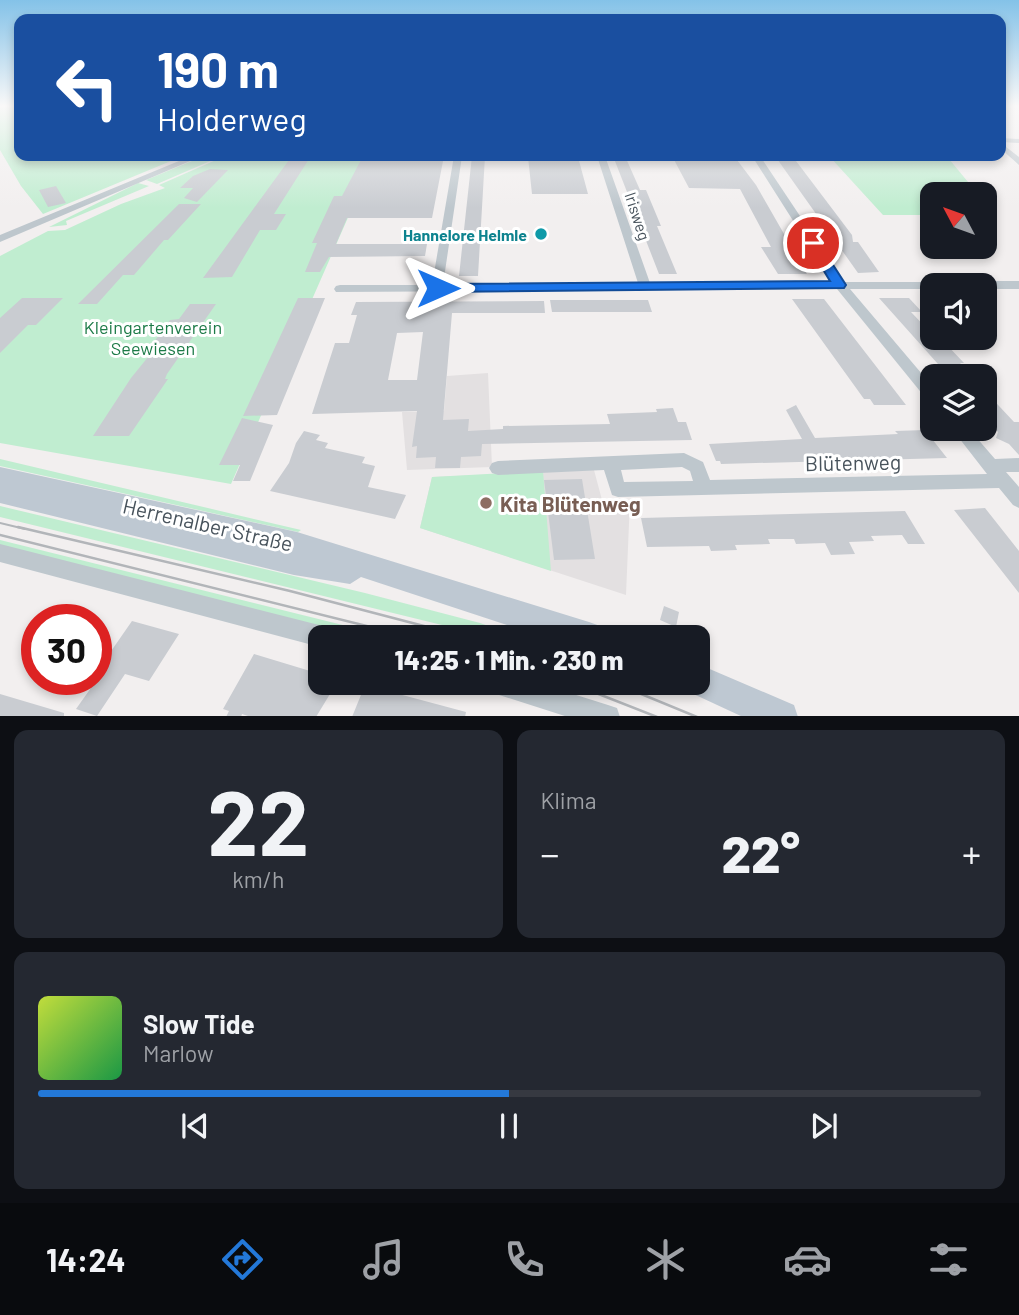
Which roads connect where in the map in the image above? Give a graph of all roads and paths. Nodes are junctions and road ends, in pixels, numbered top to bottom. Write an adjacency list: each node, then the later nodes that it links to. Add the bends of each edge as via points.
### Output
1 (1006, 148): 6 (street)
2 (186, 161): 7 (street)
3 (457, 161): 15 (street)
4 (603, 161): 14 (street, Irisweg)
5 (759, 161): 10 (street)
6 (1019, 162)
7 (103, 195): 8 (street); 9 (street)
8 (0, 239)
9 (0, 246)
10 (840, 285): 11 (street); 14 (street); 17 (street)
11 (920, 285)
12 (997, 285): 13 (street)
13 (1019, 285)
14 (645, 286): 15 (street)
15 (438, 288): 16 (street)
16 (340, 289)
17 (920, 381)
18 (970, 441): 21 (street)
19 (610, 463): 22 (street); 25 (street, via 690,461); 25 (street, Blütenweg, via 618,490)
20 (1019, 465): 21 (street)
21 (991, 466): 24 (street)
22 (498, 468)
23 (0, 477): 29 (main road, Herrenalber Straße, via 298,544)
24 (1003, 481): 25 (street, Blütenweg); 27 (street)
25 (704, 488)
26 (0, 493): 29 (main road, Herrenalber Straße, via 294,562)
27 (1019, 500)
28 (0, 554): 31 (street)
29 (414, 580): 30 (main road, Herrenalber Straße)
30 (552, 625)
31 (308, 633)
32 (710, 685): 35 (main road)
33 (539, 695): 34 (street)
34 (608, 716)
35 (782, 716)

